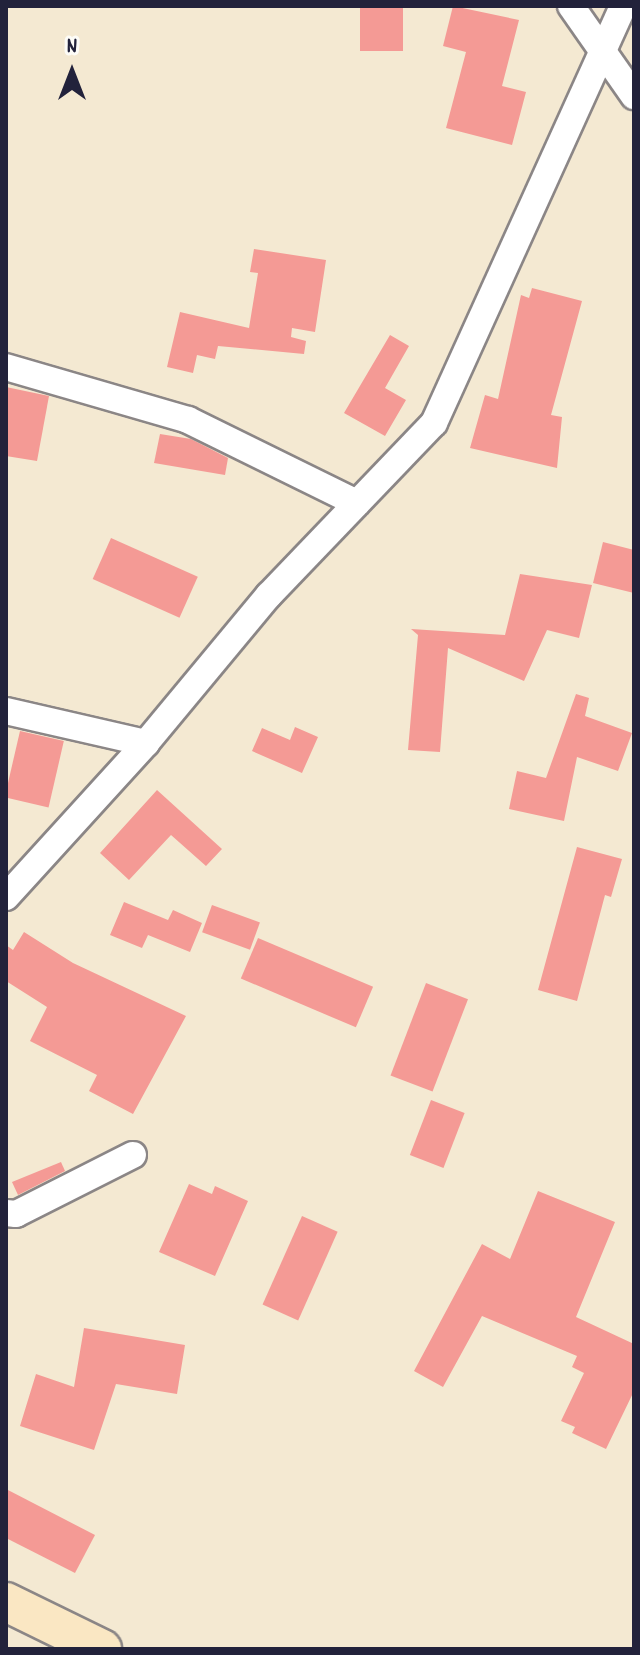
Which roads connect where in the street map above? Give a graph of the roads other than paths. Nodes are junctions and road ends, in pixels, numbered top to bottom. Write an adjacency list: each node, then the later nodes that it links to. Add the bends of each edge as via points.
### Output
1 (571, 6): 3 (street)
2 (623, 6): 3 (street)
3 (601, 50): 4 (street); 6 (street, via 434,423)
4 (634, 96)
5 (6, 367): 6 (street, via 188,420)
6 (357, 503): 8 (street, via 269,595)
7 (6, 711): 8 (street)
8 (146, 743): 9 (street)
9 (6, 897)
10 (133, 1155): 11 (street, via 16,1214)
11 (6, 1213)
12 (6, 1602): 13 (street)
13 (102, 1649)

